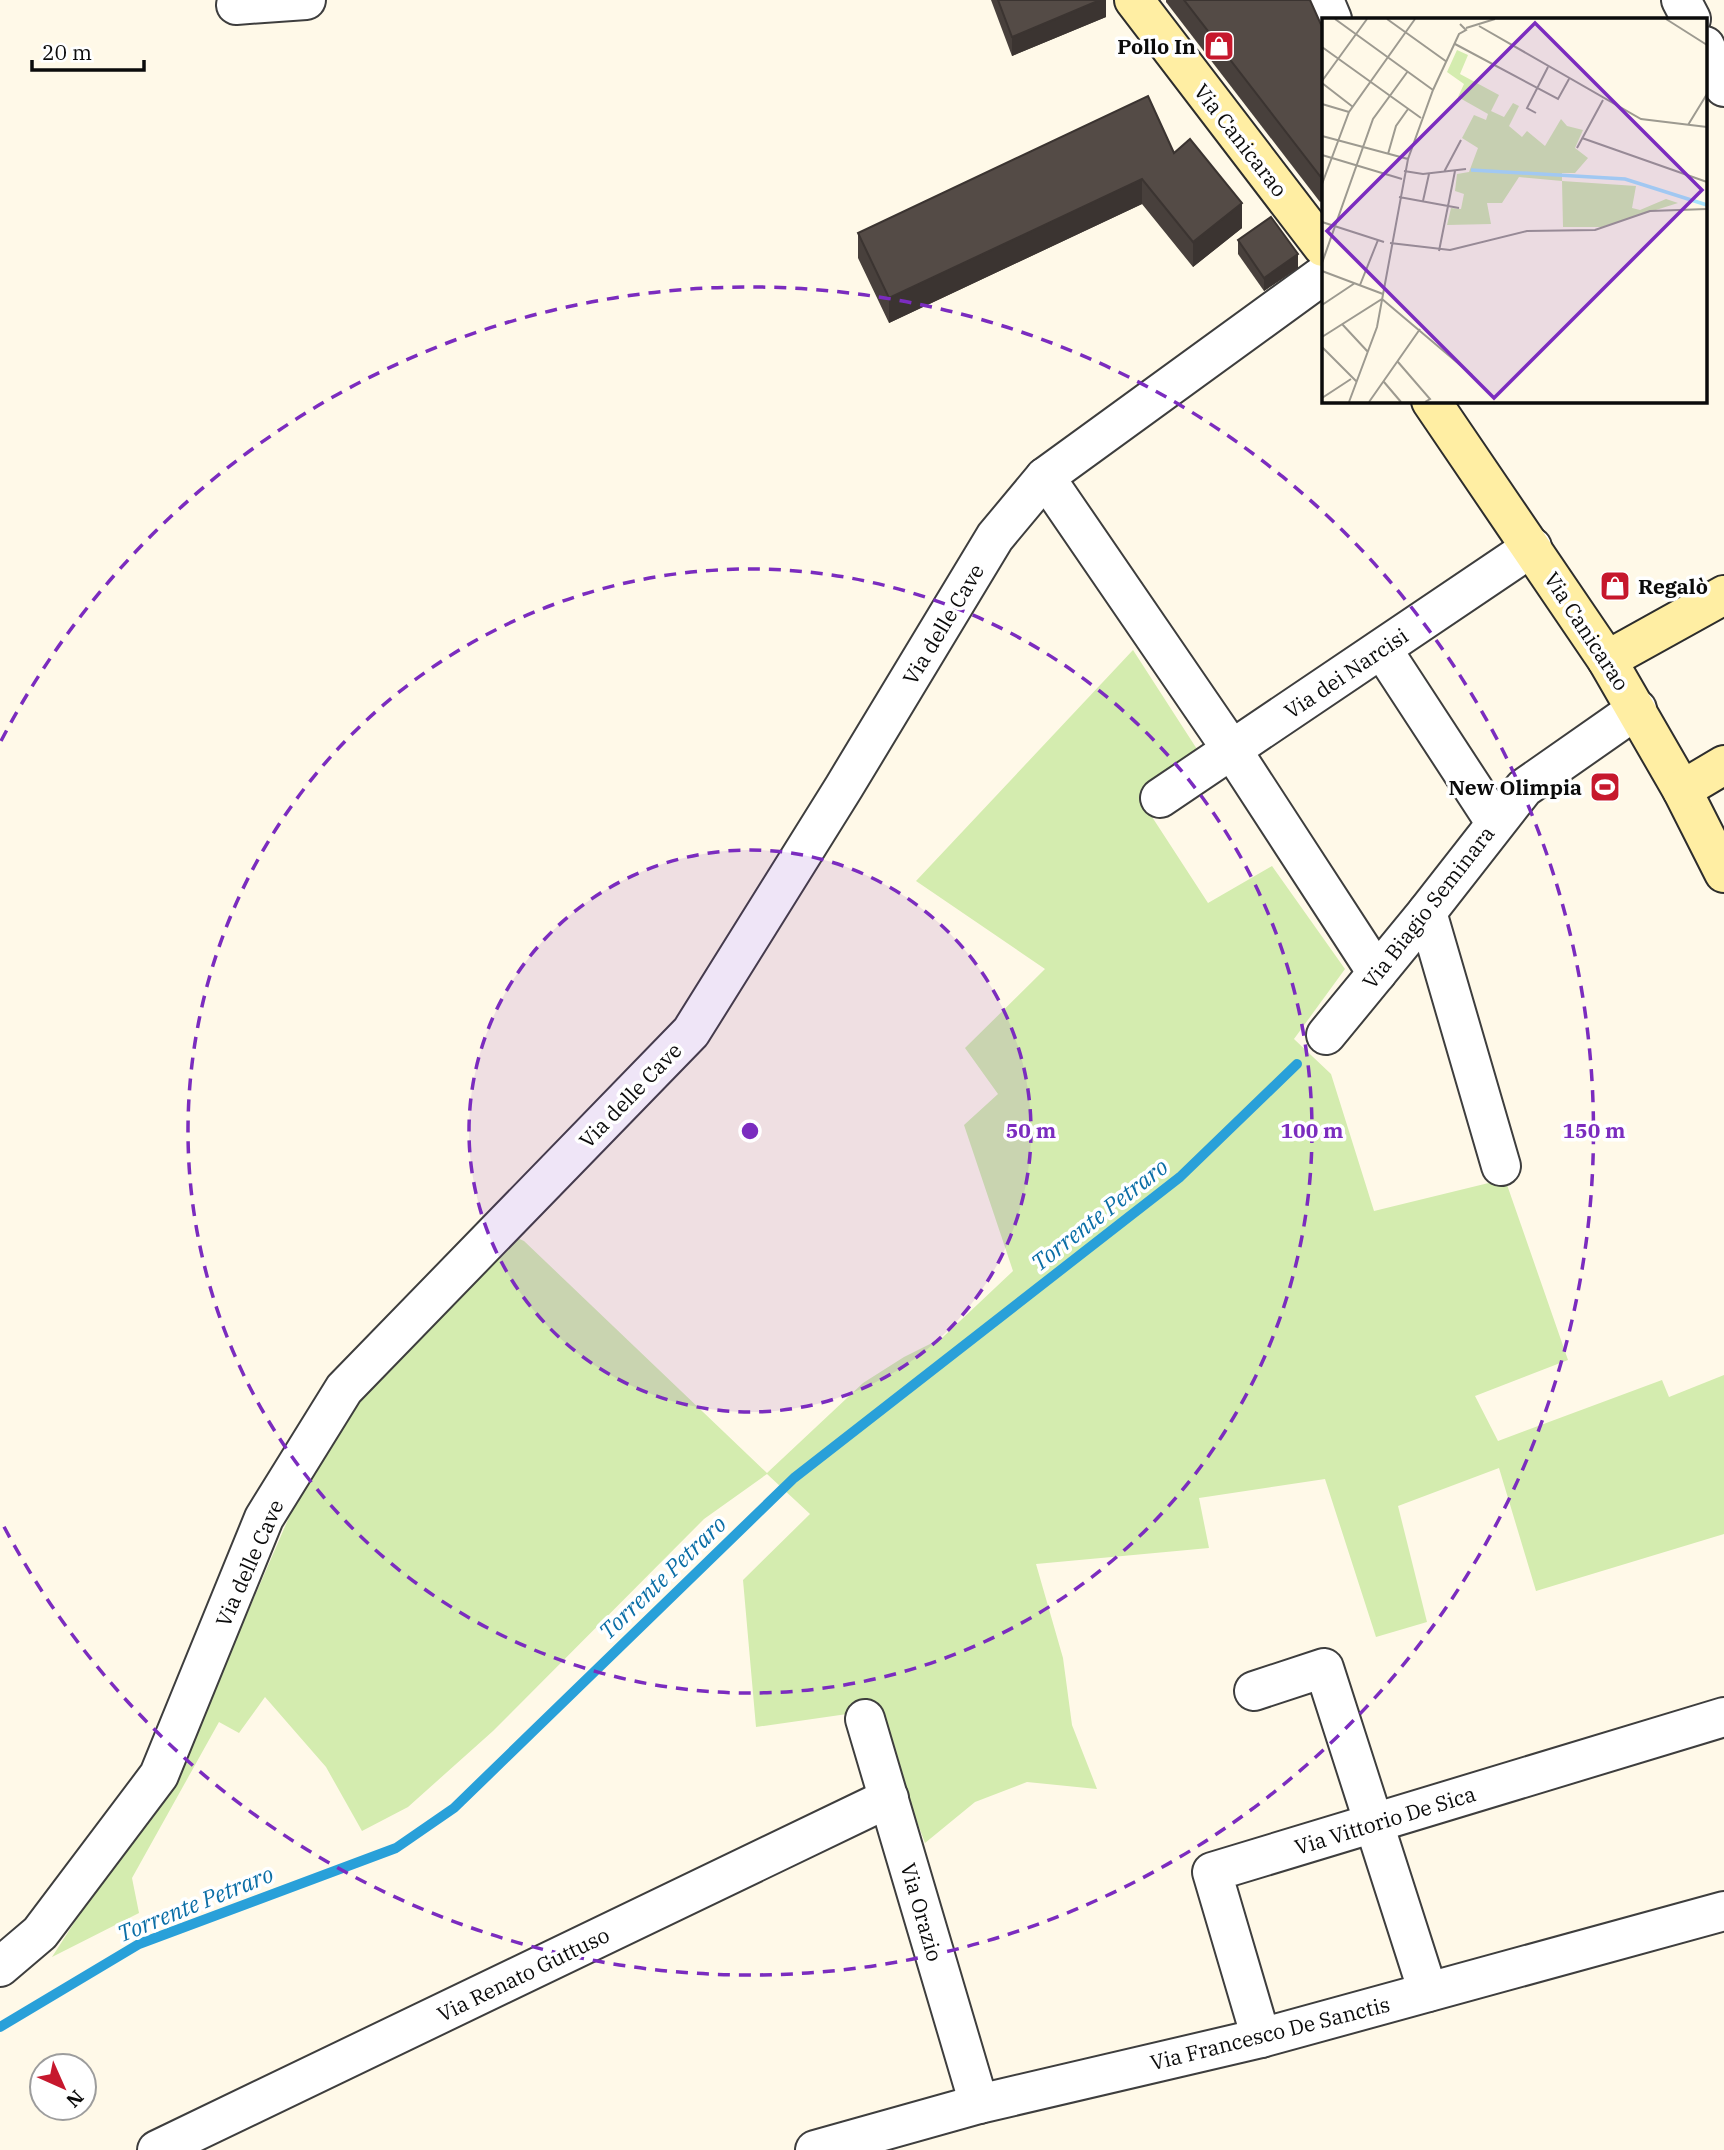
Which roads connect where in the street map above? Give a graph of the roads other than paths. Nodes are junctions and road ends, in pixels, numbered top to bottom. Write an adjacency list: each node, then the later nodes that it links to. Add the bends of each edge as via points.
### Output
1 (306, 0): 5 (street)
2 (1134, 0): 8 (main road, Via Canicarao)
3 (1324, 0): 6 (street)
4 (1681, 0): 7 (street)
5 (236, 5)
6 (1332, 18)
7 (1690, 18)
8 (1322, 246)
9 (1322, 276): 11 (street, Via delle Cave)
10 (1432, 402): 12 (main road, Via Canicarao)
11 (1045, 477): 17 (street); 33 (street, Via delle Cave, via 995,537 691,1032 344,1389 264,1518 159,1775 40,1933)
12 (1532, 547): 14 (street, Via dei Narcisi); 15 (main road, Via Canicarao)
13 (1724, 595): 15 (main road)
14 (1382, 649): 17 (street, Via dei Narcisi); 21 (street)
15 (1607, 660): 16 (main road, Via Canicarao)
16 (1637, 709): 19 (main road, Via Canicarao); 21 (street, Via Biagio Seminara, via 1524,788)
17 (1232, 750): 20 (street, Via dei Narcisi); 24 (street)
18 (1724, 765): 19 (main road)
19 (1682, 790): 22 (main road, Via Canicarao)
20 (1160, 798)
21 (1495, 822): 23 (street, Via Biagio Seminara)
22 (1724, 873)
23 (1427, 912): 24 (street, Via Biagio Seminara); 26 (street)
24 (1377, 973): 25 (street, Via Biagio Seminara)
25 (1326, 1035)
26 (1501, 1166)
27 (1254, 1691): 31 (street, via 1324,1668)
28 (1724, 1717): 31 (street, Via Vittorio De Sica)
29 (865, 1720): 30 (street, Via Orazio)
30 (889, 1798): 36 (street, Via Orazio); 37 (street, Via Renato Guttuso)
31 (1374, 1824): 34 (street); 35 (street, Via Vittorio De Sica, via 1212,1872)
32 (1724, 1911): 34 (street, Via Francesco De Sanctis)
33 (0, 1967)
34 (1428, 1992): 35 (street, Via Francesco De Sanctis)
35 (1262, 2038): 36 (street, Via Francesco De Sanctis)
36 (979, 2104): 38 (street, Via Francesco De Sanctis)
37 (156, 2150)
38 (814, 2150)

